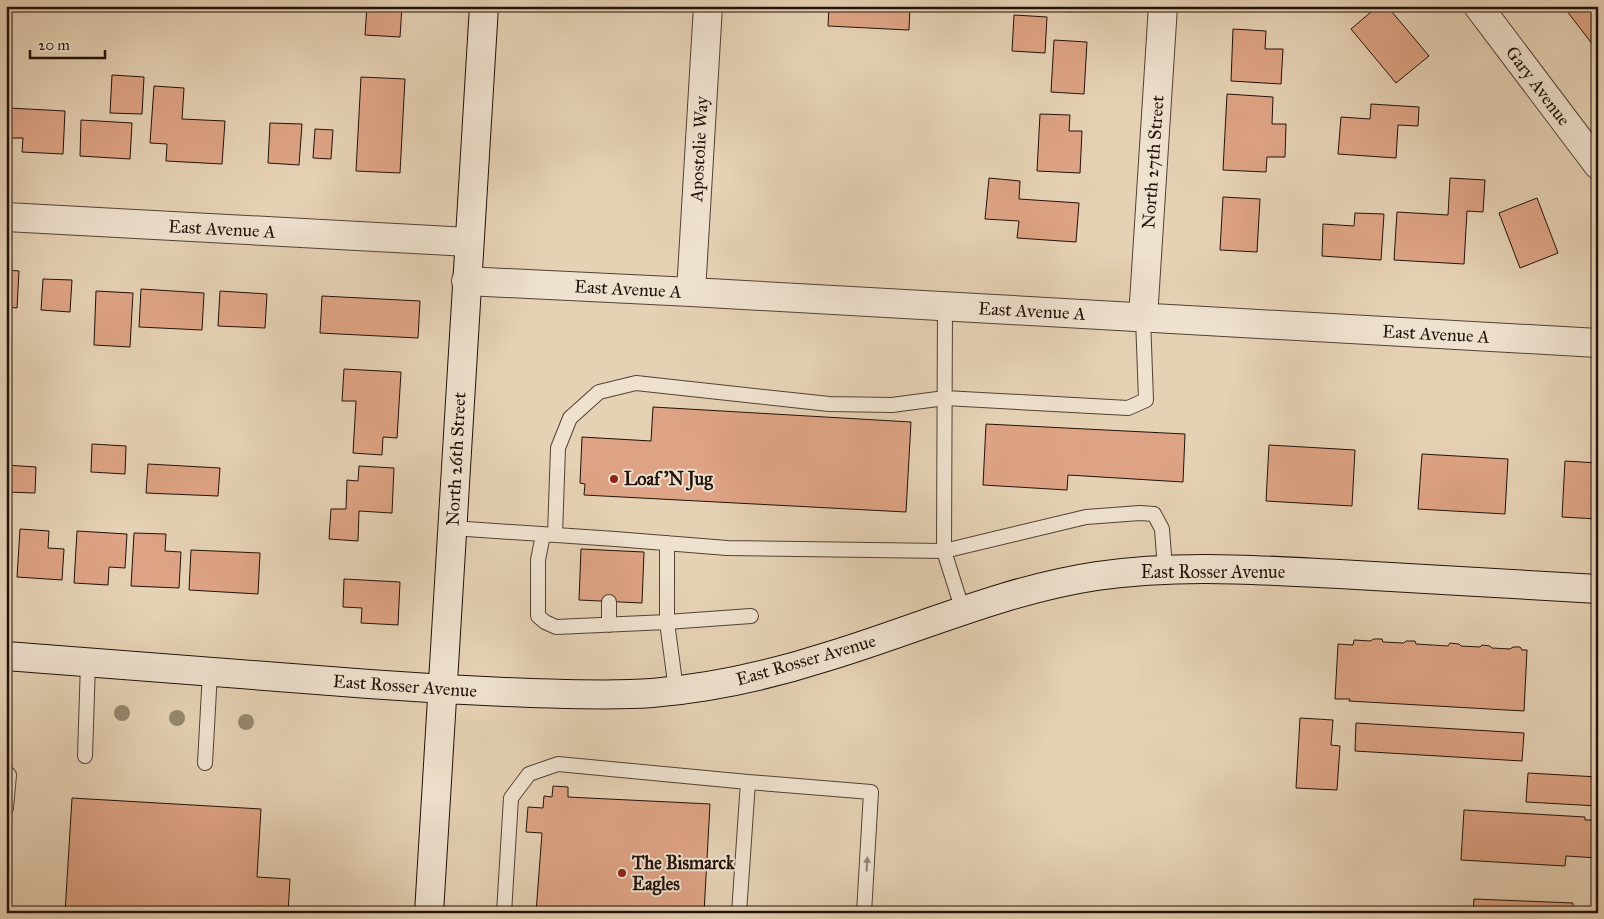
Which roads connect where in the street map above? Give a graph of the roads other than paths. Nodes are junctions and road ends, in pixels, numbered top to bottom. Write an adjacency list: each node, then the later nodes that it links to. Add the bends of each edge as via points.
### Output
1 (484, 6): 7 (street, North 26th Street)
2 (708, 6): 9 (street, Apostolie Way)
3 (1163, 6): 11 (street, North 27th Street)
4 (1478, 6): 5 (street, Gary Avenue)
5 (1598, 165)
6 (6, 217): 7 (street, East Avenue A)
7 (469, 242): 8 (street, North 26th Street)
8 (466, 281): 9 (street, East Avenue A); 14 (street, North 26th Street)
9 (691, 292): 10 (street, East Avenue A)
10 (945, 306): 11 (street, East Avenue A); 13 (lane)
11 (1144, 318): 12 (street, East Avenue A); 13 (lane, via 1146,400 1128,408)
12 (1598, 343)
13 (945, 398): 15 (lane, via 892,405 829,404 636,383 599,392 570,418 558,448); 17 (lane)
14 (452, 528): 15 (lane); 28 (street, North 26th Street)
15 (549, 535): 16 (lane, via 615,545); 24 (lane, via 538,560 538,616 556,627)
16 (668, 542): 17 (lane, via 728,548); 23 (lane)
17 (944, 551): 18 (lane, via 1086,517 1147,513 1154,514 1162,528); 21 (lane)
18 (1165, 569): 19 (street, East Rosser Avenue, via 1257,570); 21 (street, East Rosser Avenue, via 1060,583)
19 (1598, 589)
20 (609, 602): 24 (lane)
21 (963, 610): 29 (street, East Rosser Avenue, via 786,669)
22 (751, 616): 23 (lane)
23 (667, 622): 24 (lane); 29 (lane)
24 (609, 625)
25 (6, 656): 26 (street, East Rosser Avenue)
26 (88, 662): 27 (street, East Rosser Avenue); 30 (lane)
27 (210, 672): 28 (street, East Rosser Avenue); 31 (lane)
28 (443, 689): 29 (street, East Rosser Avenue, via 608,695); 35 (street, North 26th Street)
29 (676, 690)
30 (85, 756)
31 (205, 763)
32 (6, 772): 34 (lane, via 9,775)
33 (748, 782): 36 (lane, via 558,764 529,774 511,798); 37 (lane); 38 (lane, one-way to 33, via 871,792)
34 (6, 808)
35 (430, 913)
36 (504, 913)
37 (739, 913)
38 (864, 913)

